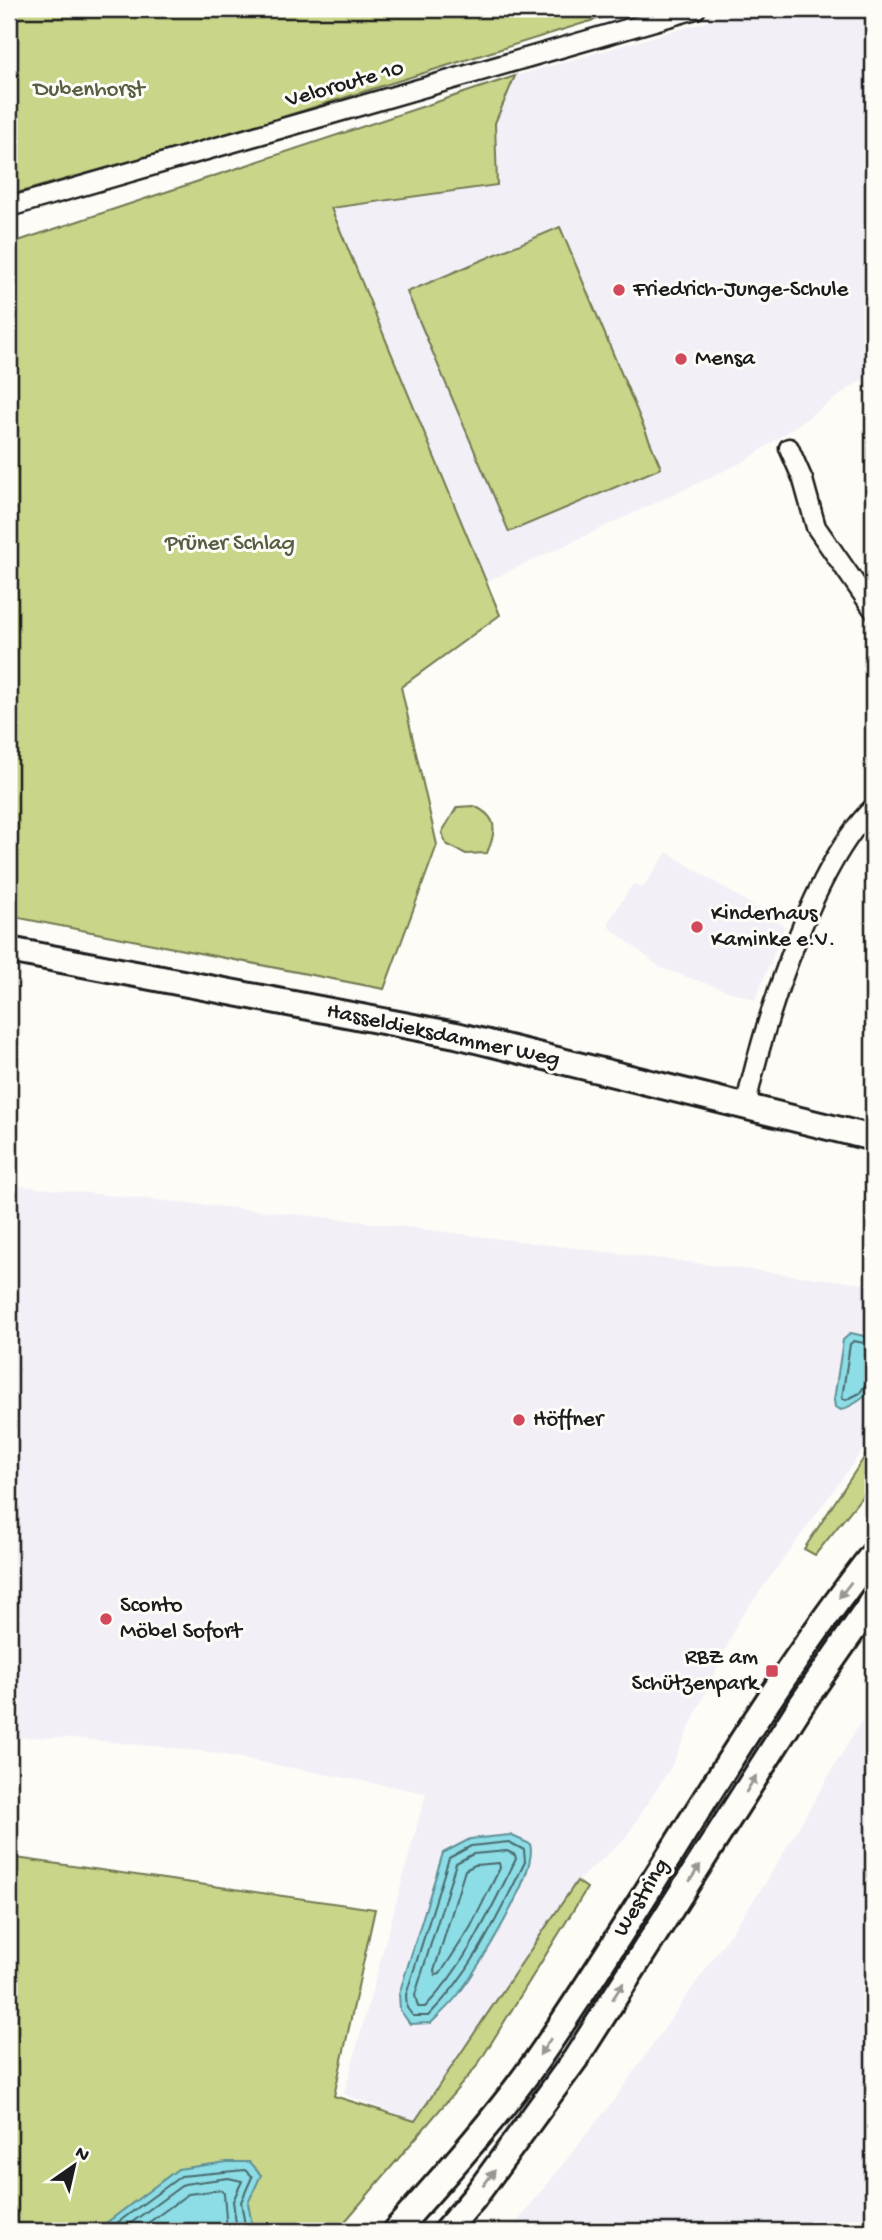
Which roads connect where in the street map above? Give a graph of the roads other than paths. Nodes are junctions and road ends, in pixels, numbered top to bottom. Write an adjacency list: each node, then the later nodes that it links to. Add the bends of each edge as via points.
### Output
1 (695, 9): 2 (street, Veloroute 10)
2 (9, 207)
3 (789, 448): 4 (street, via 816,527)
4 (873, 609)
5 (873, 808): 7 (street, via 844,843 804,924 764,1034)
6 (9, 950): 7 (main road, Hasseldieksdammer Weg, via 456,1035)
7 (745, 1108): 8 (main road, Hasseldieksdammer Weg)
8 (873, 1138)
9 (873, 1554): 11 (main road, Westring, one-way to 11, via 775,1687 536,2061)
10 (873, 1601): 12 (main road, Westring, one-way to 10, via 576,2058 801,1705)
11 (396, 2231)
12 (446, 2231)

